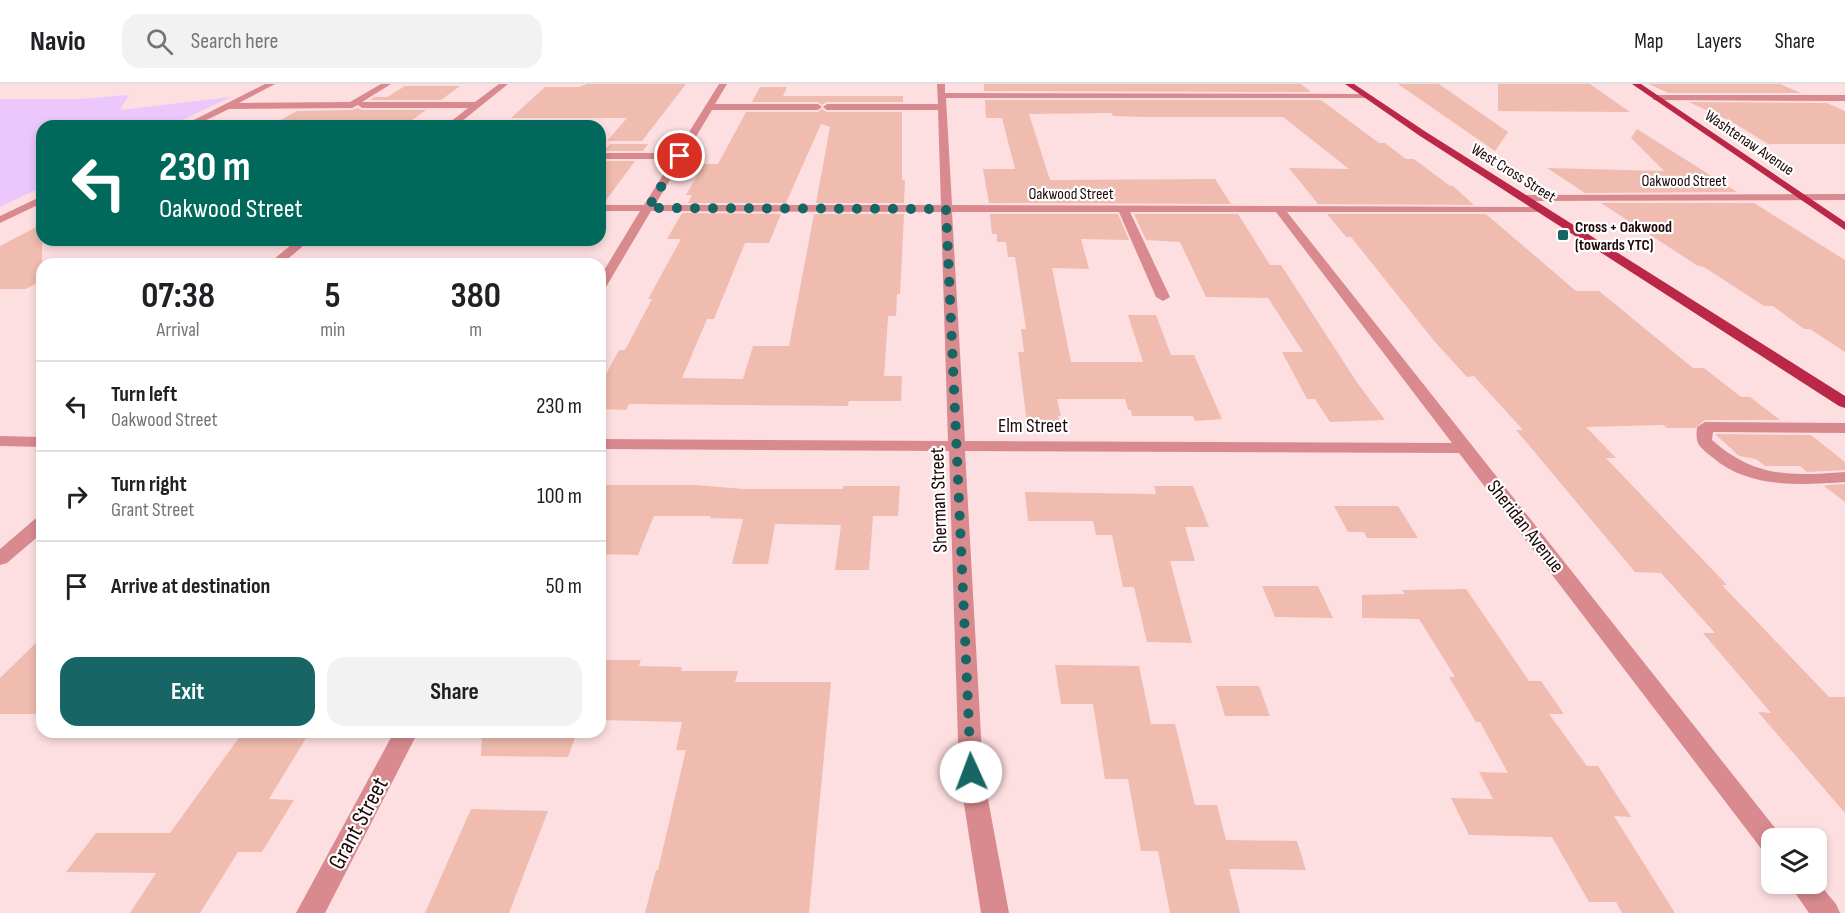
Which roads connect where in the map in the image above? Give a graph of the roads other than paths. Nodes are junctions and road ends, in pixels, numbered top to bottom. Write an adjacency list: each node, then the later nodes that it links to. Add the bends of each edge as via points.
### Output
1 (271, 84): 7 (street)
2 (387, 84): 14 (street, via 352,105)
3 (504, 84): 13 (street)
4 (723, 84): 15 (street)
5 (1349, 84): 9 (main road, West Cross Street)
6 (1636, 84): 10 (main road, Washtenaw Avenue)
7 (256, 88): 14 (street)
8 (941, 95): 9 (street); 15 (street, via 823,107); 28 (street, Sherman Street)
9 (1365, 96): 22 (main road, West Cross Street)
10 (1656, 98): 11 (street); 20 (main road, Washtenaw Avenue)
11 (1845, 98)
12 (362, 105): 13 (street)
13 (476, 105): 17 (street)
14 (228, 106): 16 (street)
15 (710, 106): 19 (street)
16 (199, 120)
17 (457, 120)
18 (606, 156): 19 (street)
19 (680, 156): 27 (street)
20 (1801, 197): 21 (street, Oakwood Street); 22 (street, Oakwood Street); 33 (main road, Washtenaw Avenue)
21 (1845, 197)
22 (1524, 198): 31 (main road, West Cross Street)
23 (36, 202): 24 (street)
24 (26, 207): 25 (street); 32 (street)
25 (36, 207)
26 (606, 208): 27 (street, Oakwood Street)
27 (648, 208): 28 (street, Oakwood Street); 36 (street)
28 (946, 209): 29 (street, Oakwood Street); 43 (street, Sherman Street)
29 (1124, 210): 30 (street, Oakwood Street); 37 (street)
30 (1280, 210): 31 (street, Oakwood Street); 44 (street, Sheridan Avenue)
31 (1541, 210): 38 (main road, West Cross Street)
32 (0, 220)
33 (1845, 226)
34 (296, 246): 35 (street)
35 (282, 258)
36 (606, 277)
37 (1163, 297)
38 (1845, 403)
39 (1845, 428): 45 (street, via 1705,427 1704,441 1718,456 1752,474 1790,481)
40 (0, 441): 41 (street)
41 (36, 442)
42 (606, 444): 43 (street, Elm Street)
43 (958, 446): 44 (street, Elm Street); 52 (street, Sherman Street, via 971,772)
44 (1465, 448): 49 (street, Sheridan Avenue)
45 (1845, 477)
46 (36, 528): 47 (street)
47 (0, 559)
48 (403, 738): 51 (street, Grant Street)
49 (1761, 829)
50 (1811, 894): 53 (street)
51 (310, 913)
52 (995, 913)
53 (1826, 913)

